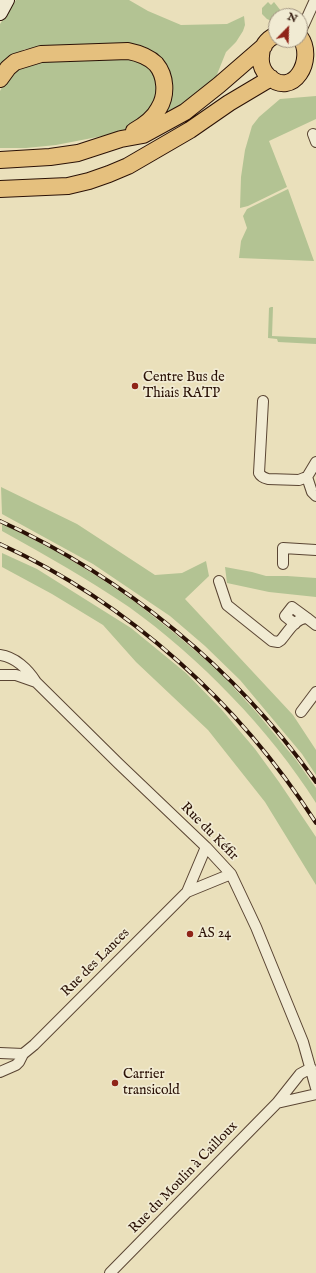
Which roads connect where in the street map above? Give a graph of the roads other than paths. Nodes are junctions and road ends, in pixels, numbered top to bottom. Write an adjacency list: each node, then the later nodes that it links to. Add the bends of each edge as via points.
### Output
1 (7, 0): 3 (main road)
2 (315, 0): 4 (street)
3 (0, 13)
4 (308, 16)
5 (268, 40): 6 (main road)
6 (264, 46): 9 (main road, via 261,51 261,63); 11 (main road, via 185,112 143,135)
7 (308, 48): 8 (main road)
8 (312, 68): 9 (main road, via 294,82 281,83)
9 (271, 78): 13 (main road, via 190,130 109,174 68,186)
10 (0, 79): 11 (main road, via 15,62 41,54 128,51 147,58 156,64 162,74 165,89 162,100 151,118)
11 (121, 140): 12 (main road, via 78,153)
12 (0, 160)
13 (0, 189)
14 (262, 401): 16 (street, via 258,473 268,479 299,480)
15 (316, 462): 16 (street)
16 (307, 477): 17 (street)
17 (316, 496)
18 (316, 550): 19 (street, via 283,548)
19 (282, 564)
20 (219, 581): 22 (street, via 227,605 272,641 280,641)
21 (307, 618): 22 (street, via 298,620); 22 (street, via 292,607 285,616); 23 (street)
22 (295, 624)
23 (316, 625)
24 (0, 655): 26 (street, Rue du Kéfir, via 26,668)
25 (0, 674): 26 (street, Rue du Kéfir, via 16,675)
26 (36, 682): 29 (street, Rue du Kéfir)
27 (316, 692): 28 (street)
28 (301, 712)
29 (206, 847): 30 (street, Rue du Kéfir); 31 (street, Rue des Lances)
30 (231, 874): 31 (street, Rue des Lances); 34 (street, Rue du Kéfir, via 256,928 303,1042)
31 (187, 892): 33 (street, Rue des Lances)
32 (0, 1053): 33 (street)
33 (23, 1054): 35 (street, Rue des Lances, via 16,1065)
34 (311, 1068): 36 (street, Rue du Kéfir); 38 (street, Rue du Moulin à Cailloux, via 300,1074)
35 (0, 1072)
36 (316, 1088)
37 (316, 1094): 38 (street)
38 (277, 1103): 39 (street, Rue du Moulin à Cailloux)
39 (110, 1273)

